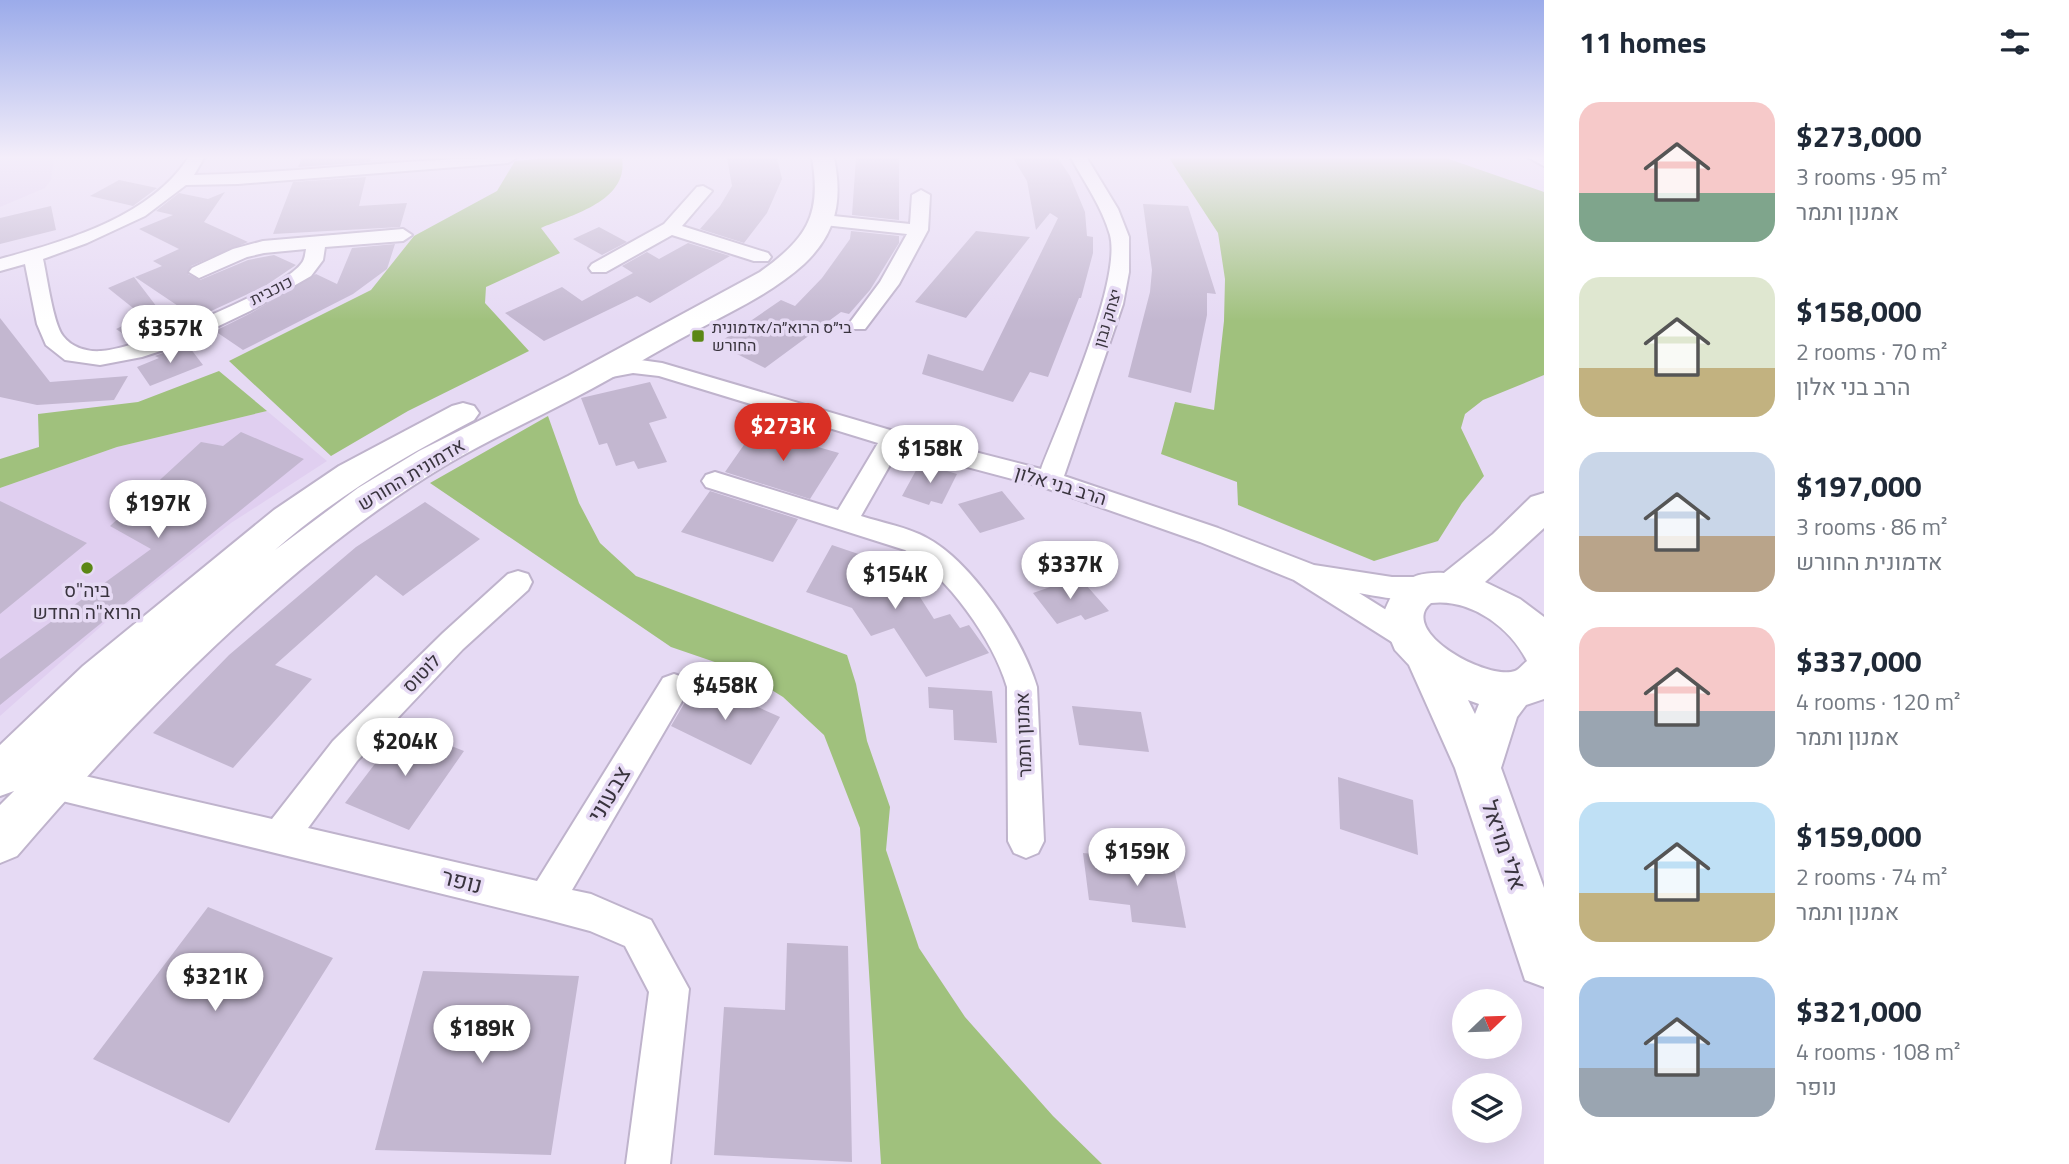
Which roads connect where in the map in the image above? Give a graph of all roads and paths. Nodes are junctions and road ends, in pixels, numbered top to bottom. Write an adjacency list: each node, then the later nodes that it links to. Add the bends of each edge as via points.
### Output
1 (135, 212): 12 (street)
2 (684, 212): 8 (street)
3 (802, 212): 13 (street, אדמונית החורש)
4 (826, 212): 7 (street)
5 (920, 212): 9 (street)
6 (1110, 212): 22 (street, יצחק נבון, via 1120,237 1113,304)
7 (824, 220): 9 (street); 17 (street, אדמונית החורש, via 797,256 776,273)
8 (670, 228): 13 (street); 15 (street)
9 (919, 230): 18 (street, via 889,284)
10 (403, 234): 11 (street, כוכבית)
11 (316, 242): 12 (street, כוכבית, via 316,258 294,280 161,345 97,359 68,354 53,339); 16 (street, כוכבית, via 263,247)
12 (33, 257): 14 (street)
13 (761, 257): 35 (street, אדמונית החורש, via 710,289 411,439 351,474 233,562 98,679)
14 (0, 265)
15 (599, 268)
16 (199, 272)
17 (687, 324): 19 (street, אדמונית החורש); 20 (street, הרב בני אלון, via 664,351 665,360)
18 (858, 326)
19 (601, 372): 20 (street, הרב בני אלון, via 634,366); 36 (street, אדמונית החורש, via 433,457 317,535 136,695)
20 (691, 380): 21 (street, הרב בני אלון)
21 (892, 439): 22 (street, הרב בני אלון); 25 (street)
22 (1050, 480): 27 (street, הרב בני אלון)
23 (715, 481): 25 (street, אמנון ותמר)
24 (1544, 506): 26 (street)
25 (846, 519): 39 (street, אמנון ותמר, via 933,554 1003,640 1022,687)
26 (1506, 544): 29 (street); 30 (street, via 1506,591)
27 (1304, 573): 29 (street, הרב בני אלון, via 1392,588); 31 (street, הרב בני אלון)
28 (517, 582): 37 (street, לוטוס, via 345,751)
29 (1442, 588): 30 (street, via 1486,599); 31 (street, אלי מויאל, via 1418,592 1404,605 1404,626)
30 (1519, 619): 32 (street, via 1531,630)
31 (1420, 649): 32 (street, via 1468,682 1491,688); 34 (street, אלי מויאל)
32 (1535, 677): 34 (street, via 1498,710)
33 (674, 687): 40 (street, צבעוני)
34 (1478, 768): 41 (street, אלי מויאל)
35 (0, 775)
36 (50, 783): 37 (street, נופר); 38 (street, אדמונית החורש)
37 (280, 837): 40 (street, נופר)
38 (0, 840)
39 (1026, 841)
40 (545, 901): 42 (street, נופר, via 591,913 638,933 669,989)
41 (1544, 961)
42 (648, 1164)

